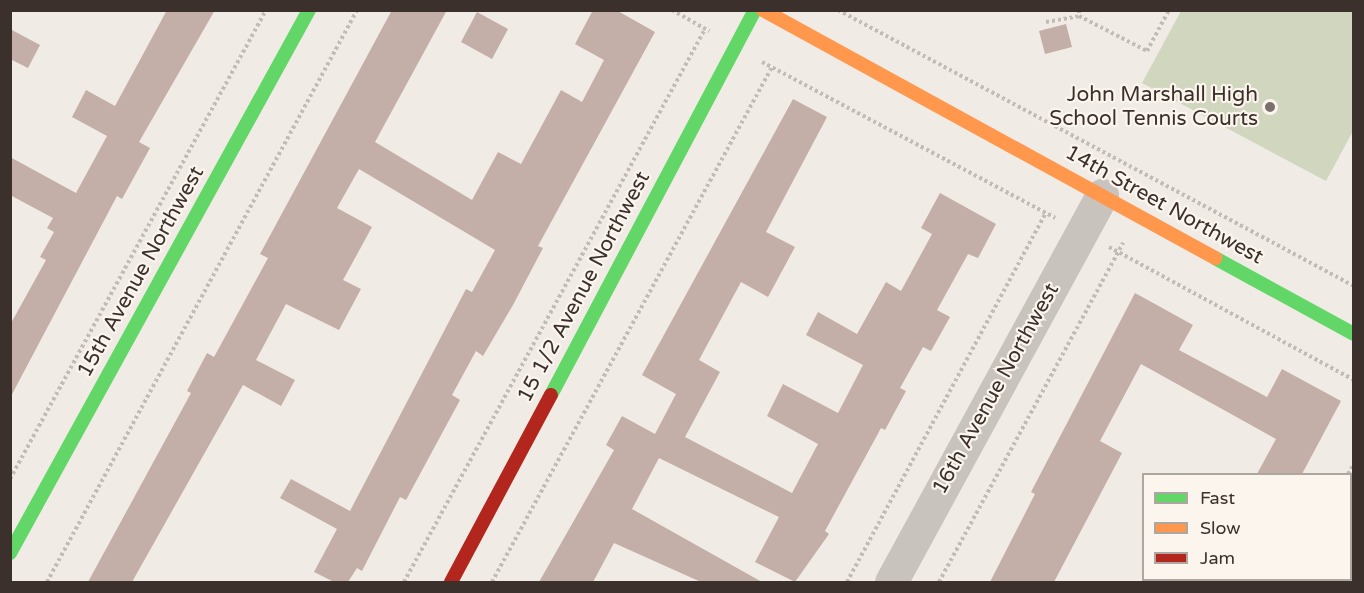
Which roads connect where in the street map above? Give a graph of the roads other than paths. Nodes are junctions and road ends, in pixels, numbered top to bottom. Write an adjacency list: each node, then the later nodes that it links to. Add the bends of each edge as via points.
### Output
1 (309, 10): 6 (street, 15th Avenue Northwest)
2 (755, 10): 7 (street, 15 1/2 Avenue Northwest)
3 (763, 10): 4 (street, 14th Street Northwest)
4 (1102, 195): 5 (street, 14th Street Northwest); 8 (street, 16th Avenue Northwest)
5 (1353, 334)
6 (10, 553)
7 (451, 582)
8 (891, 582)

